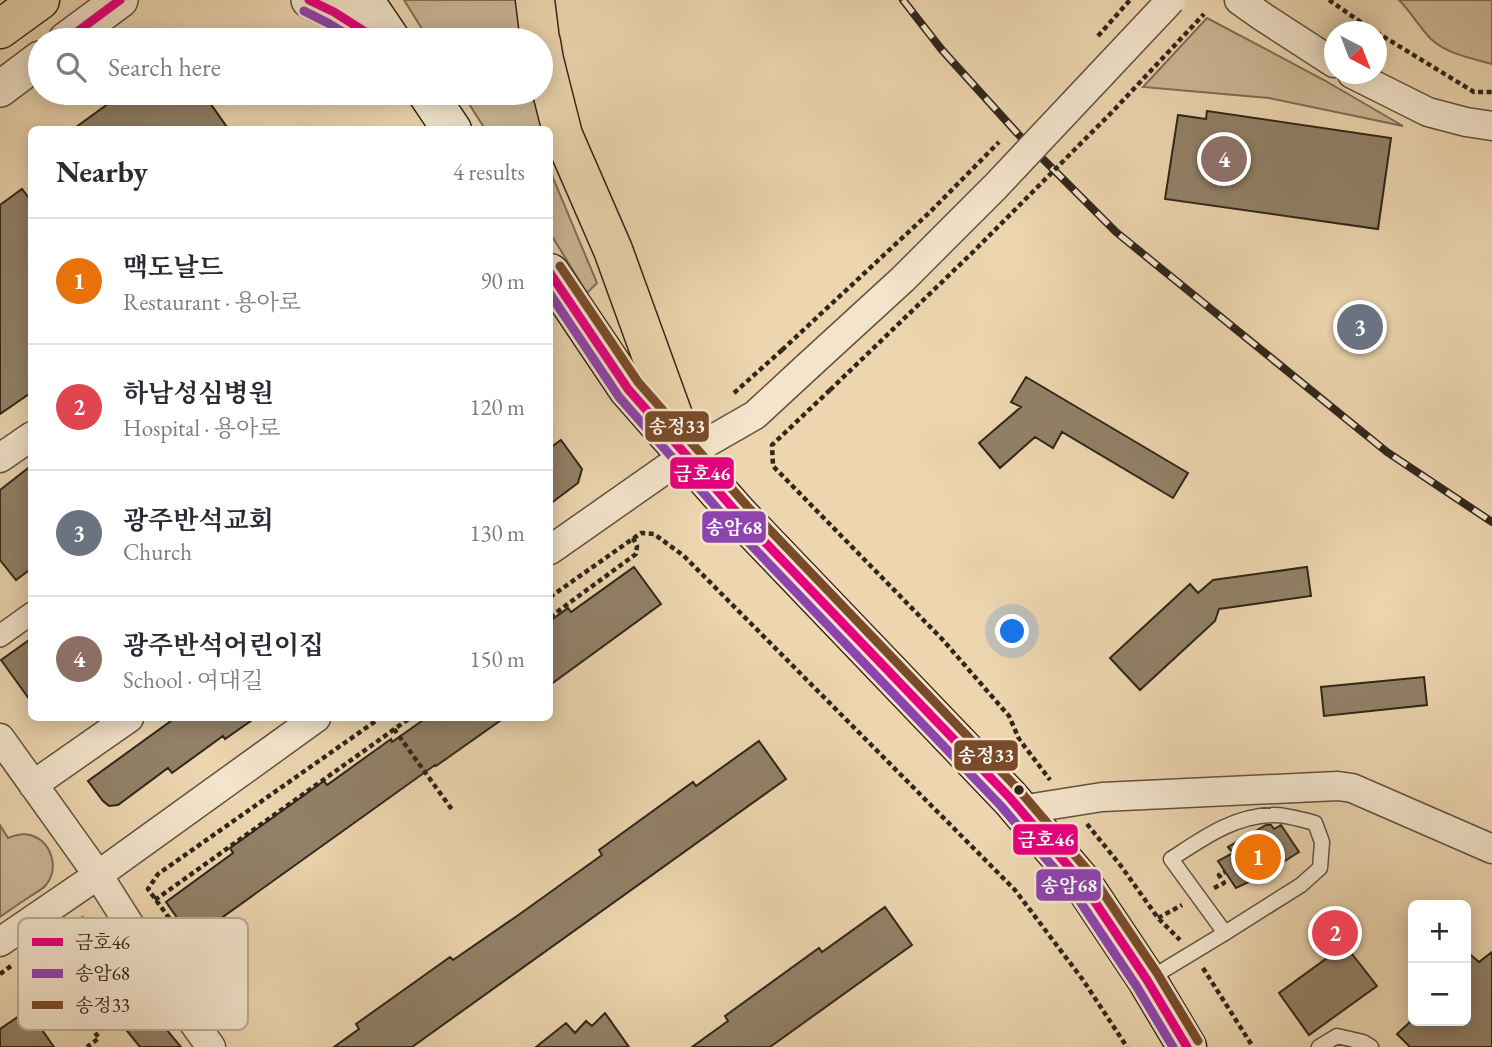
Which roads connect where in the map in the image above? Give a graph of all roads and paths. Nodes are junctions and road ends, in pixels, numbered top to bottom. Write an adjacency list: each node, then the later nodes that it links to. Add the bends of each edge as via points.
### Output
1 (40, 0): 16 (highway)
2 (120, 0): 12 (street)
3 (309, 0): 13 (street)
4 (364, 0): 14 (main road)
5 (536, 0): 15 (highway)
6 (1130, 0): 18 (path, bridge)
7 (1171, 0): 32 (street, bridge, via 903,279 755,415)
8 (1239, 0): 19 (street)
9 (1329, 0): 11 (path)
10 (1204, 14): 47 (path, bridge, via 1028,196 772,445 773,466 950,648 1009,716 1019,739)
11 (1360, 21)
12 (82, 28)
13 (359, 28)
14 (383, 28)
15 (540, 28)
16 (0, 29)
17 (1387, 39): 23 (path, via 1474,92)
18 (1092, 44)
19 (1324, 56)
20 (28, 68): 22 (street)
21 (1372, 84): 27 (street, via 1428,112)
22 (0, 89)
23 (1492, 92)
24 (553, 94): 32 (highway, via 563,135 613,250)
25 (435, 105): 26 (main road)
26 (449, 126)
27 (1492, 126)
28 (999, 142): 30 (path, bridge)
29 (553, 277): 32 (main road, via 628,389)
30 (734, 393)
31 (28, 439): 33 (street)
32 (687, 454): 35 (street); 48 (main road, via 738,514)
33 (0, 458)
34 (633, 538): 36 (path); 37 (path, via 636,554); 65 (path, via 654,534 684,556 1015,890)
35 (553, 548)
36 (553, 595)
37 (553, 615)
38 (28, 616): 39 (street)
39 (0, 635)
40 (125, 721): 46 (street)
41 (312, 721): 51 (street)
42 (376, 721): 52 (path, via 158,874 148,889)
43 (406, 721): 44 (path)
44 (394, 729): 49 (path); 52 (path)
45 (0, 738): 46 (street)
46 (33, 785): 51 (street)
47 (1068, 802): 48 (street); 50 (street, via 1338,786); 59 (path, via 1158,918)
48 (1020, 810): 60 (main road, via 1081,881)
49 (453, 811)
50 (1492, 849)
51 (98, 875): 53 (street); 54 (street)
52 (155, 900): 55 (path)
53 (35, 918)
54 (125, 918)
55 (168, 918)
56 (18, 930): 58 (street)
57 (1225, 933): 57 (lane, via 1320,868 1322,842 1315,823 1272,814 1238,821 1171,859); 59 (lane)
58 (0, 942)
59 (1193, 952): 60 (lane); 67 (path)
60 (1147, 980): 66 (main road)
61 (93, 1030): 63 (path, via 99,1038)
62 (199, 1030): 64 (street)
63 (87, 1047)
64 (211, 1047)
65 (1127, 1047)
66 (1187, 1047)
67 (1253, 1047)
68 (1319, 1047): 69 (lane, via 1337,1036)
69 (1371, 1047)

